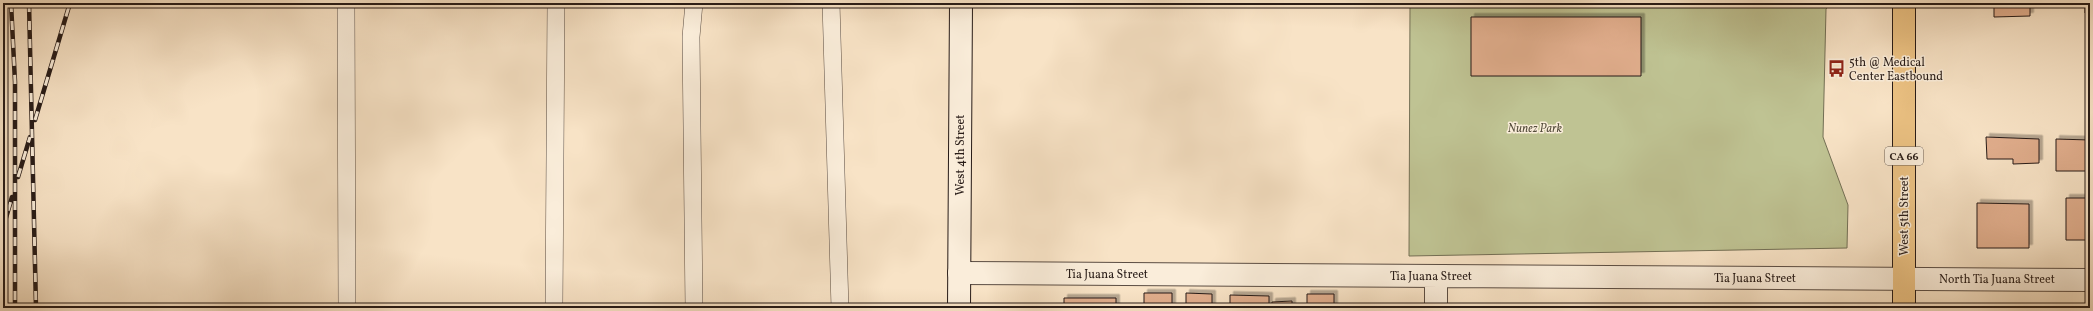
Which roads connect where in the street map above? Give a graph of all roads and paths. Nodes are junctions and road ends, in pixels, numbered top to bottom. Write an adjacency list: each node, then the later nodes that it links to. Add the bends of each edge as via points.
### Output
1 (346, 3): 11 (lane)
2 (556, 3): 12 (lane)
3 (694, 3): 13 (lane, via 691,37)
4 (831, 3): 14 (lane)
5 (961, 3): 7 (street, West 4th Street)
6 (1904, 3): 9 (main road, West 5th Street / CA 66)
7 (959, 273): 8 (street, Tia Juana Street); 15 (street, West 4th Street)
8 (1436, 276): 9 (street, Tia Juana Street); 16 (street)
9 (1904, 278): 10 (street, North Tia Juana Street); 17 (main road, West 5th Street / CA 66)
10 (2090, 280)
11 (347, 308)
12 (554, 308)
13 (694, 308)
14 (840, 308)
15 (959, 308)
16 (1436, 308)
17 (1904, 308)

